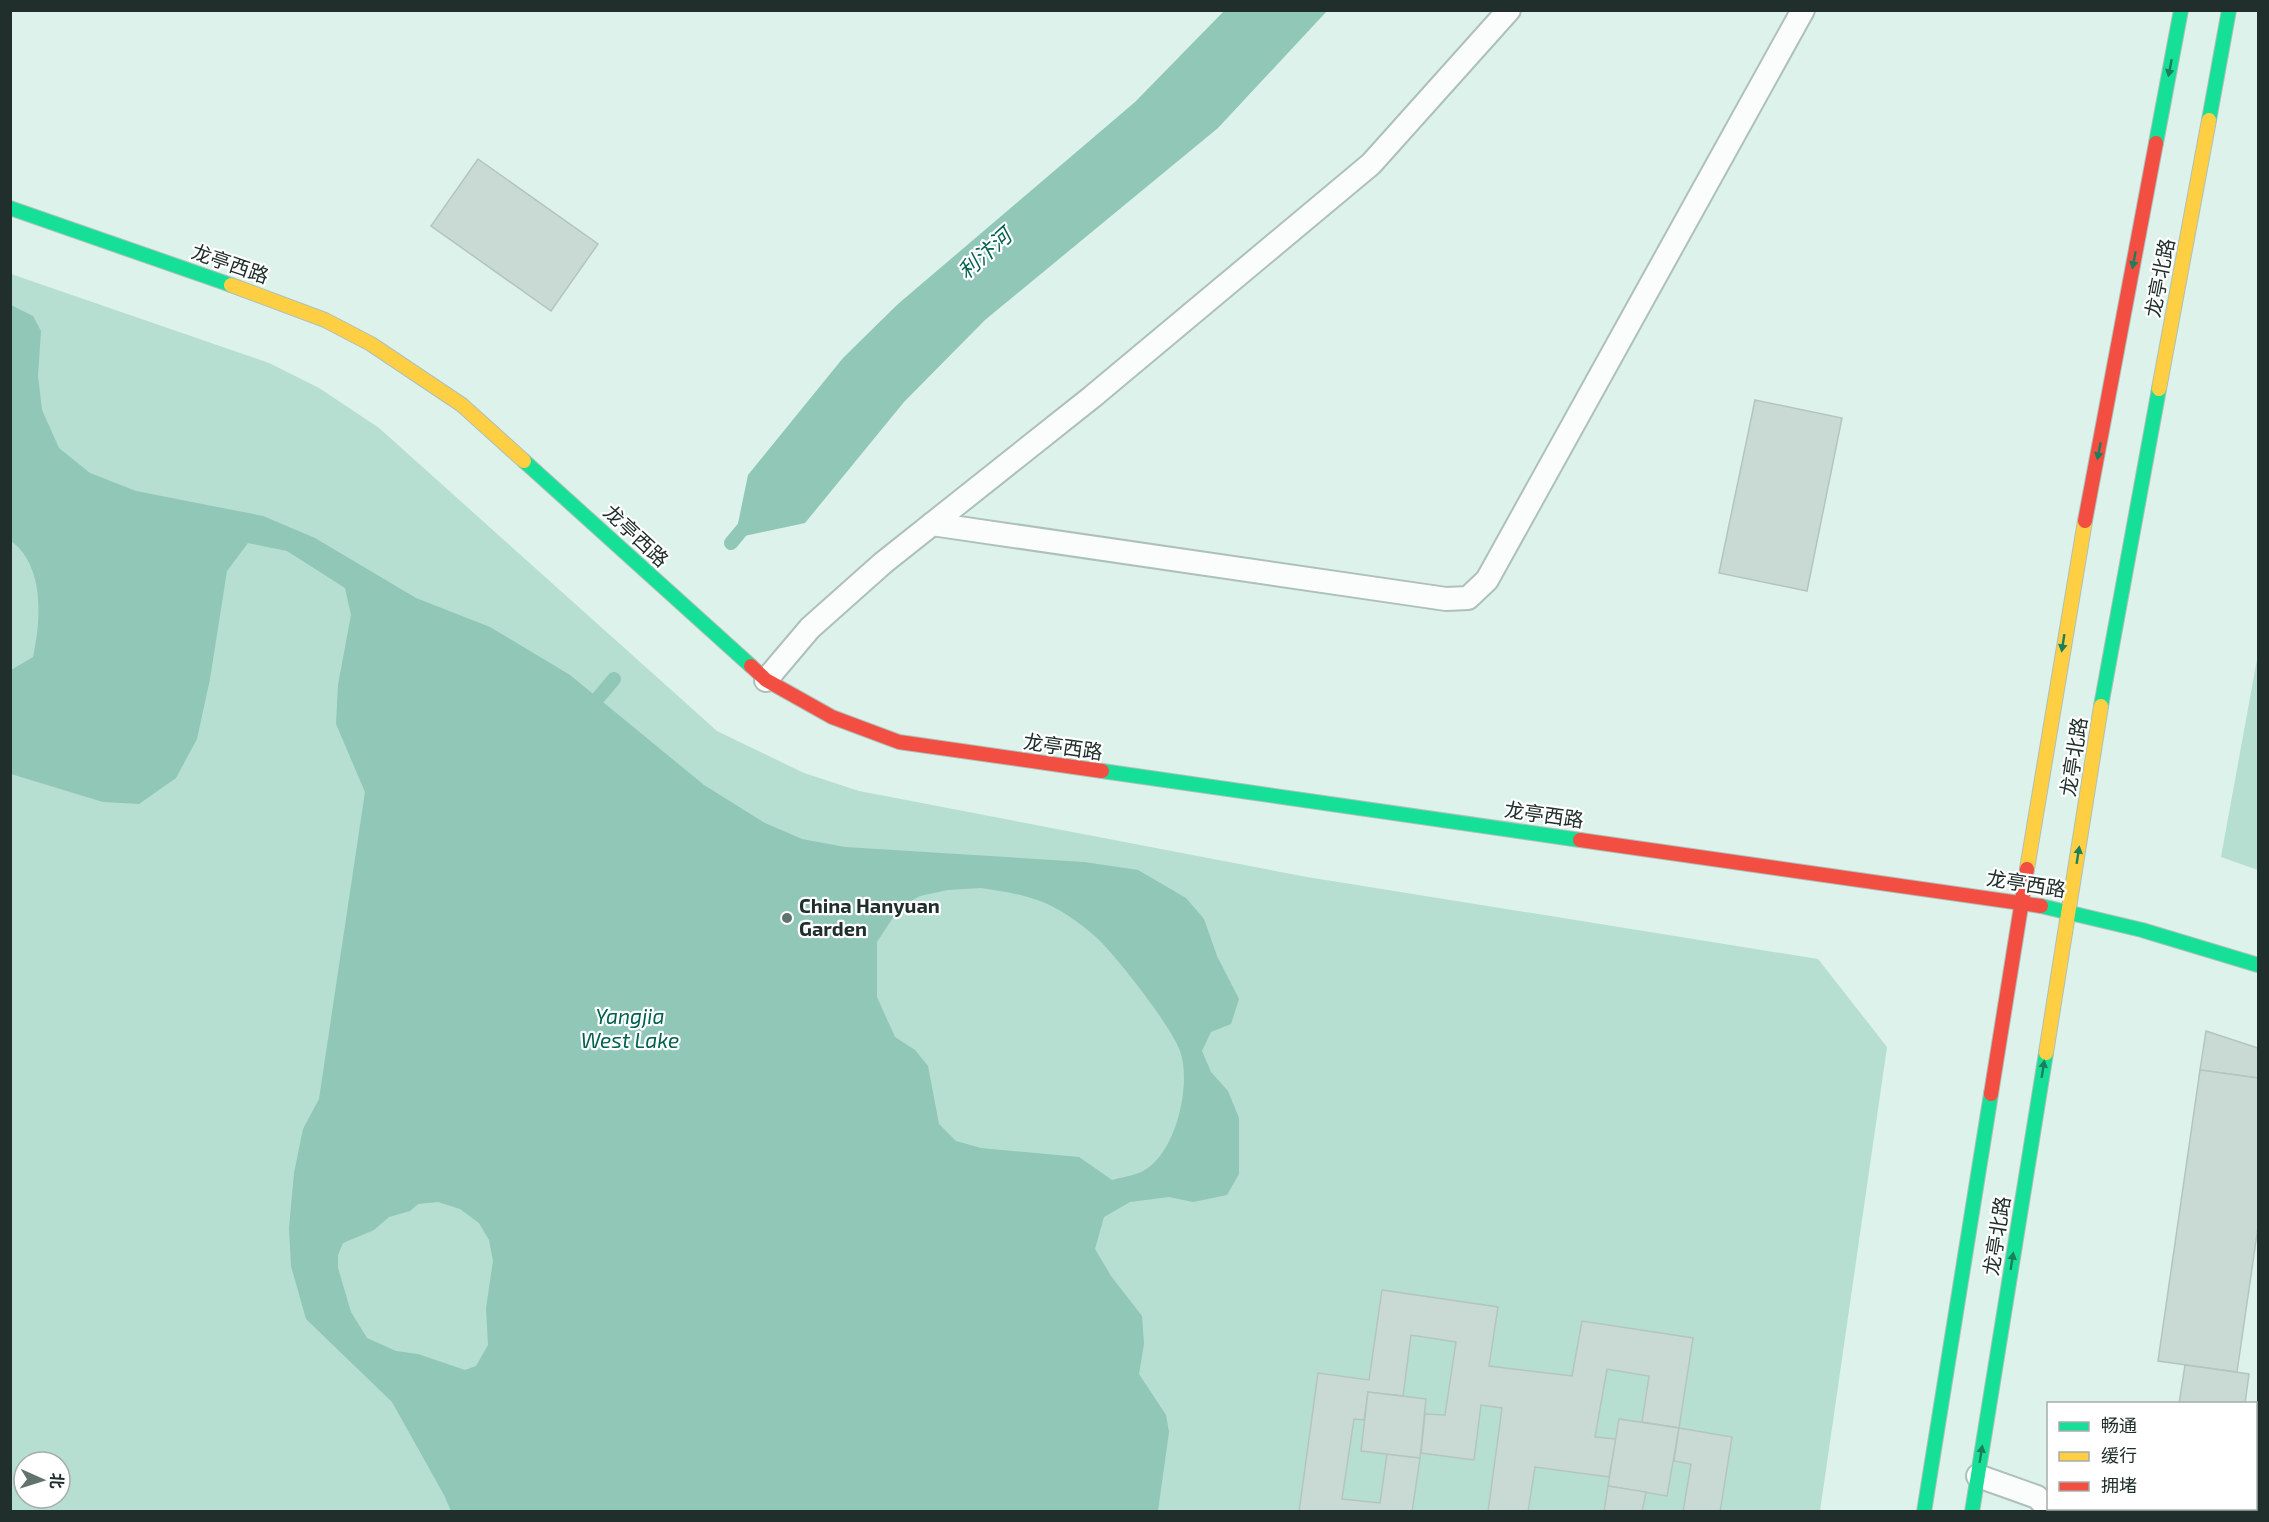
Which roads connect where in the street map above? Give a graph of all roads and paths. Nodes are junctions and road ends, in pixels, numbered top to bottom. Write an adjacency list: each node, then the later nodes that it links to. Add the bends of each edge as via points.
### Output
1 (1509, 10): 6 (lane, via 1371,164 1092,397)
2 (1803, 10): 6 (lane, via 1487,580 1468,598 1446,599)
3 (2181, 10): 8 (main road, 龙亭北路, one-way to 8, via 2067,620)
4 (2229, 10): 9 (main road, 龙亭北路, one-way to 4, via 2114,628)
5 (10, 208): 7 (main road, 龙亭西路, via 273,300 325,320 371,344 462,405)
6 (932, 524): 7 (lane, via 810,628)
7 (766, 680): 8 (main road, 龙亭西路, via 832,717 899,742)
8 (2023, 903): 9 (main road, 龙亭西路); 13 (main road, 龙亭北路)
9 (2069, 911): 10 (main road, 龙亭西路); 11 (main road, 龙亭北路, one-way to 9)
10 (2259, 965)
11 (1978, 1476): 12 (lane, via 2037,1497); 14 (main road, 龙亭北路)
12 (2047, 1506)
13 (1924, 1512)
14 (1972, 1512)

